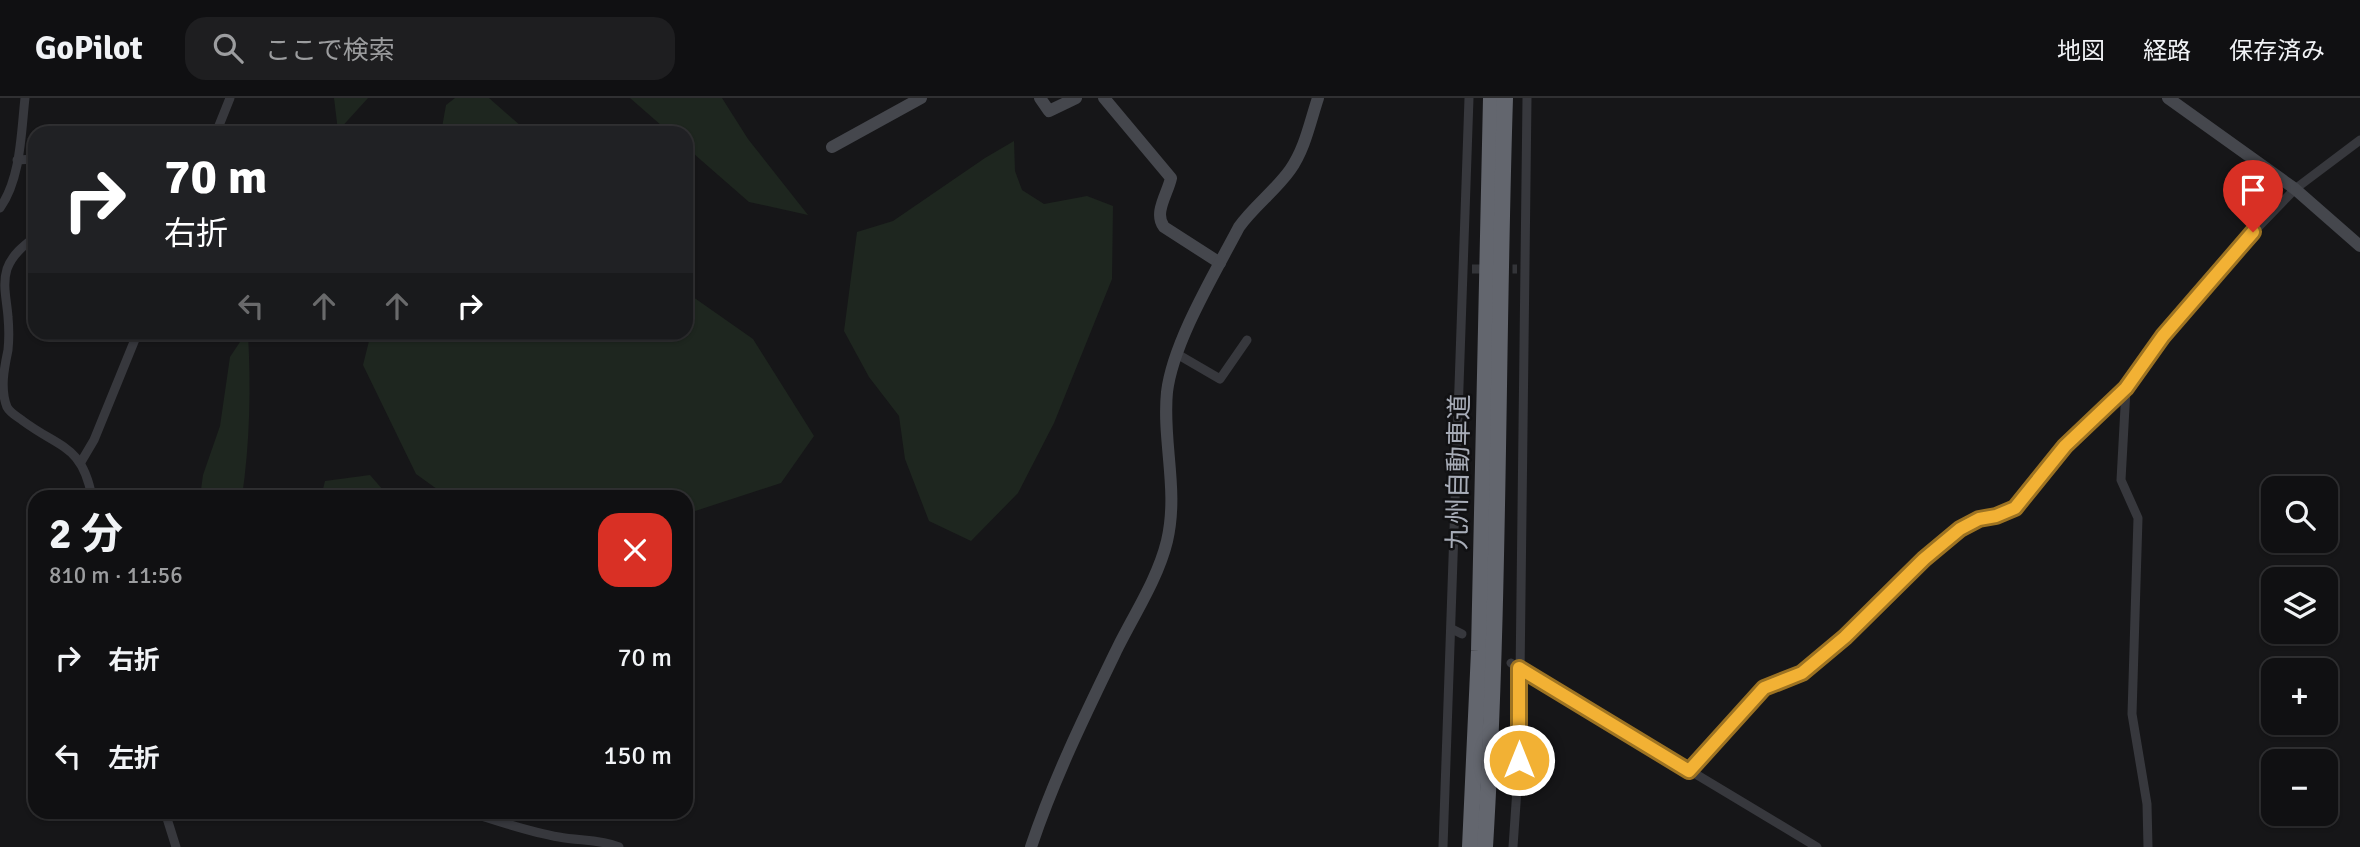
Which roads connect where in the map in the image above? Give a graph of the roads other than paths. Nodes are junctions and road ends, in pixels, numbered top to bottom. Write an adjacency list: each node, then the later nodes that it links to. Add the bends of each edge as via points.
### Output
1 (25, 98): 17 (street)
2 (230, 98): 13 (street)
3 (921, 98): 15 (street)
4 (1041, 98): 5 (street, via 1049,111)
5 (1076, 98)
6 (1104, 98): 22 (street, via 1171,178 1159,221)
7 (1318, 98): 22 (street, via 1291,169 1251,211)
8 (1469, 98): 29 (street)
9 (1491, 98): 39 (highway, 九州自動車道, via 1479,651)
10 (1505, 98): 40 (highway, 九州自動車道)
11 (1527, 98): 31 (street, via 1521,269 1523,510)
12 (2168, 98): 18 (street)
13 (219, 126)
14 (2360, 140): 18 (street)
15 (832, 147)
16 (28, 159): 17 (street)
17 (17, 160): 19 (street)
18 (2295, 189): 21 (street); 26 (street, via 2210,280)
19 (0, 208)
20 (28, 242): 27 (street, via 6,271 8,348 1,393 7,408)
21 (2360, 246)
22 (1220, 263): 25 (street)
23 (135, 340): 27 (street)
24 (1247, 340): 25 (street, via 1220,379)
25 (1177, 354): 37 (street, via 1167,394 1171,498 1167,540 1079,728)
26 (2126, 388): 32 (street, via 2065,446 2015,508 1960,529 1802,673 1764,688); 43 (street, via 2121,480 2138,517 2132,714 2147,804)
27 (81, 461): 28 (street)
28 (91, 490)
29 (1452, 629): 30 (street); 38 (street)
30 (1462, 634)
31 (1515, 666): 32 (street); 41 (street, via 1519,760)
32 (1689, 771): 42 (street)
33 (168, 819): 35 (street)
34 (488, 819): 36 (street, via 559,838)
35 (176, 847)
36 (619, 847)
37 (1031, 847)
38 (1443, 847)
39 (1470, 847)
40 (1485, 847)
41 (1513, 847)
42 (1817, 847)
43 (2148, 847)

